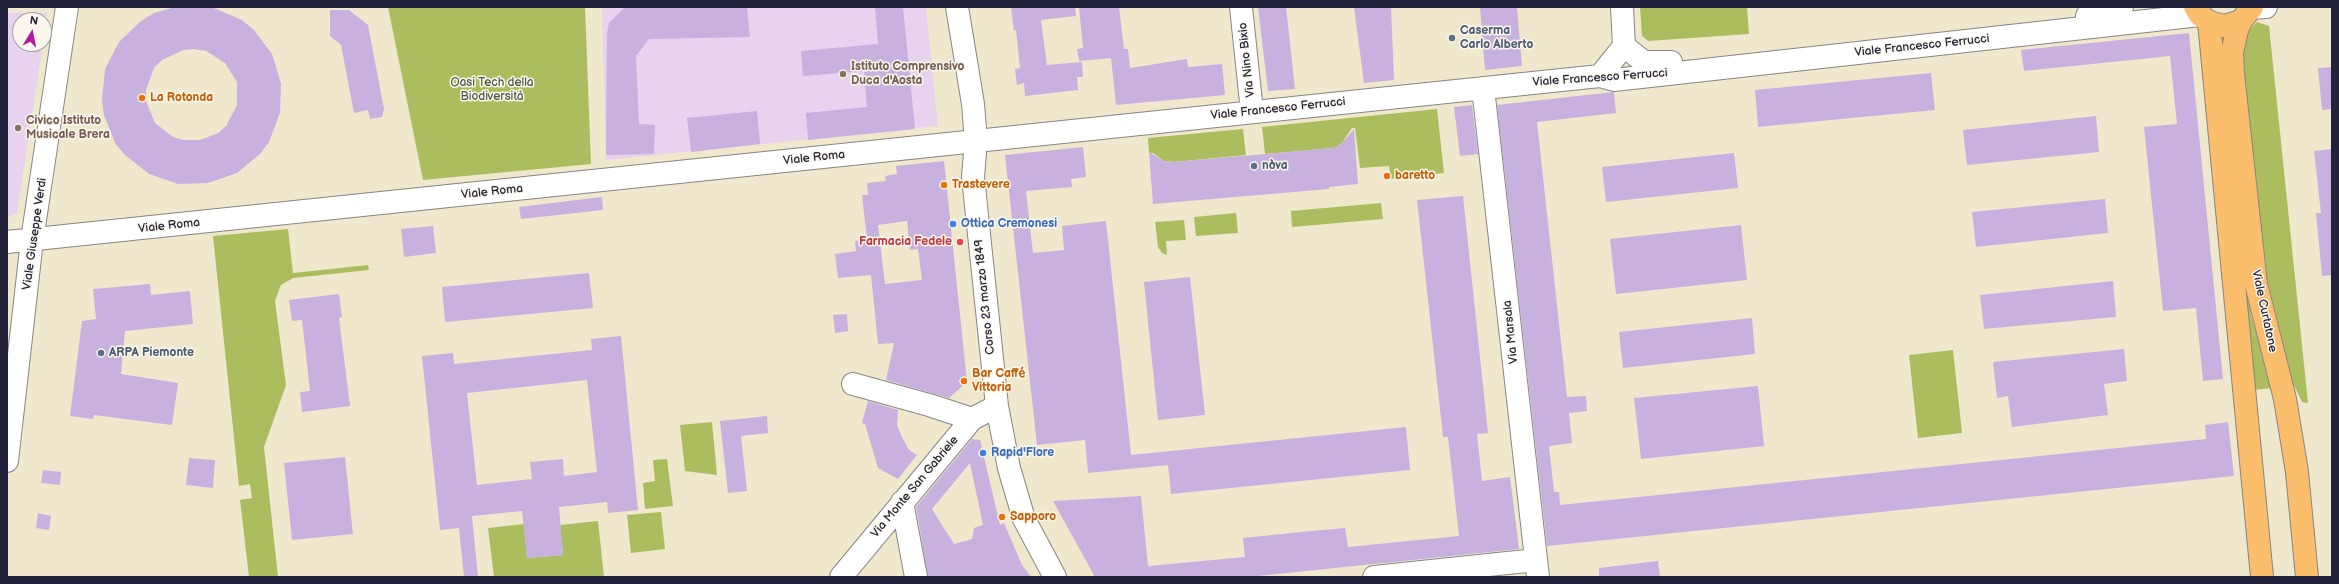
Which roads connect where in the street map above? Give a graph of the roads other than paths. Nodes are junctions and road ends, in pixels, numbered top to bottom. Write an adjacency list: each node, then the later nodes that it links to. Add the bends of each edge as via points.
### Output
1 (67, 7): 13 (street, Viale Giuseppe Verdi)
2 (957, 7): 12 (street, Corso 23 marzo 1849, via 973,104)
3 (1241, 7): 11 (street, Via Nino Bixio)
4 (1622, 7): 8 (street)
5 (2122, 7): 8 (street, Viale Francesco Ferrucci, via 2078,18 1661,64 1644,62)
6 (2253, 11): 7 (main road, via 2224,26); 28 (main road, Viale Curtatone, via 2237,30 2232,53 2233,74 2256,284 2285,399 2297,472)
7 (2201, 15): 9 (street, Viale Francesco Ferrucci, via 1614,80); 27 (main road, Viale Curtatone)
8 (1624, 46): 9 (street)
9 (1600, 76): 10 (street, Viale Francesco Ferrucci)
10 (1483, 88): 11 (street, Viale Francesco Ferrucci); 22 (street, Via Marsala)
11 (1252, 112): 12 (street, Viale Francesco Ferrucci)
12 (976, 141): 15 (street, Viale Roma); 18 (street, Corso 23 marzo 1849, via 973,177)
13 (36, 219): 14 (street, via 28,227); 15 (street, Viale Giuseppe Verdi)
14 (7, 233)
15 (32, 240): 16 (street, Viale Roma); 20 (street, Viale Giuseppe Verdi)
16 (7, 242)
17 (853, 384): 19 (street, via 929,404)
18 (996, 406): 19 (street, Via Monte San Gabriele); 25 (street, Corso 23 marzo 1849, via 1009,468 1024,519)
19 (972, 419): 21 (street, Via Monte San Gabriele)
20 (7, 462)
21 (902, 502): 23 (street, Via Monte San Gabriele); 24 (street)
22 (1537, 568): 26 (street)
23 (841, 577)
24 (916, 577)
25 (1055, 577)
26 (1374, 577)
27 (2262, 577)
28 (2307, 577)

